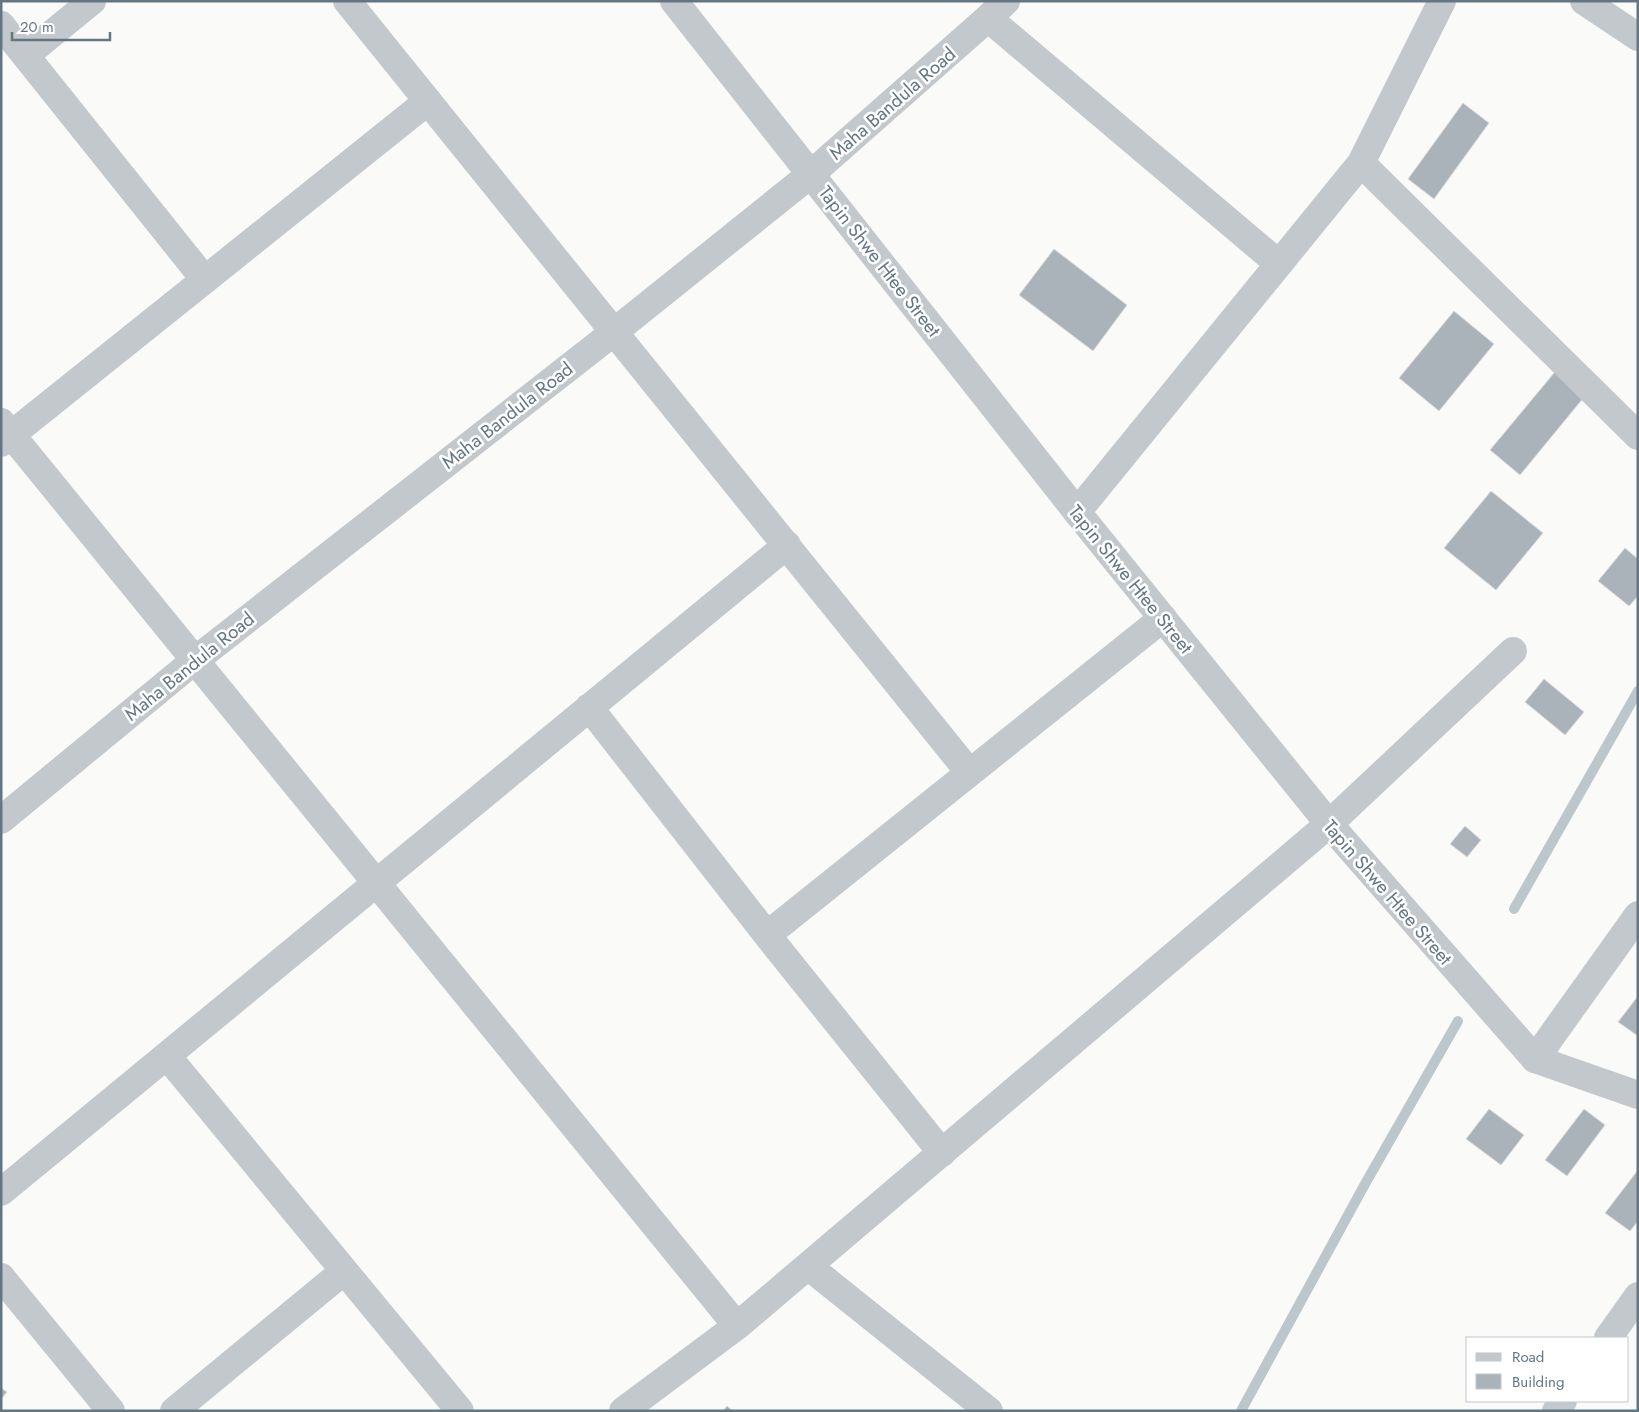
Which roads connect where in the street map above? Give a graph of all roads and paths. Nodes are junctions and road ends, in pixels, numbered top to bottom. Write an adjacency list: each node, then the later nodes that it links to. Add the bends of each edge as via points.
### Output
1 (92, 1): 9 (street)
2 (347, 1): 10 (street)
3 (674, 1): 12 (street, Tapin Shwe Htee Street)
4 (1442, 1): 11 (street)
5 (1584, 1): 8 (street)
6 (997, 10): 12 (street, Maha Bandula Road); 13 (street)
7 (1, 25): 9 (street)
8 (1638, 37)
9 (26, 55): 14 (street)
10 (428, 101): 14 (street); 15 (street)
11 (1361, 162): 13 (street); 17 (street)
12 (811, 174): 15 (street, Maha Bandula Road); 18 (street, Tapin Shwe Htee Street)
13 (1279, 264): 18 (street)
14 (205, 280): 16 (street)
15 (614, 332): 19 (street); 22 (street, Maha Bandula Road)
16 (5, 433): 22 (street)
17 (1638, 436)
18 (1077, 512): 20 (street, Tapin Shwe Htee Street)
19 (787, 545): 23 (street); 24 (street)
20 (1163, 618): 24 (street); 26 (street, Tapin Shwe Htee Street)
21 (1513, 651): 26 (street)
22 (194, 661): 25 (street, Maha Bandula Road); 27 (street)
23 (590, 708): 27 (street); 29 (street)
24 (969, 772): 29 (street)
25 (1, 820)
26 (1329, 824): 31 (street, Tapin Shwe Htee Street); 33 (street)
27 (376, 884): 30 (street); 39 (street)
28 (1638, 915): 31 (street)
29 (767, 934): 33 (street)
30 (166, 1056): 34 (street); 36 (street)
31 (1535, 1059): 32 (street, Tapin Shwe Htee Street)
32 (1638, 1095)
33 (942, 1153): 35 (street)
34 (1, 1192)
35 (808, 1266): 39 (street); 45 (street)
36 (344, 1271): 42 (street); 43 (street)
37 (1, 1277): 41 (street)
38 (1638, 1296): 40 (street)
39 (737, 1326): 44 (street)
40 (1609, 1337)
41 (111, 1411)
42 (174, 1411)
43 (460, 1411)
44 (622, 1411)
45 (990, 1411)

